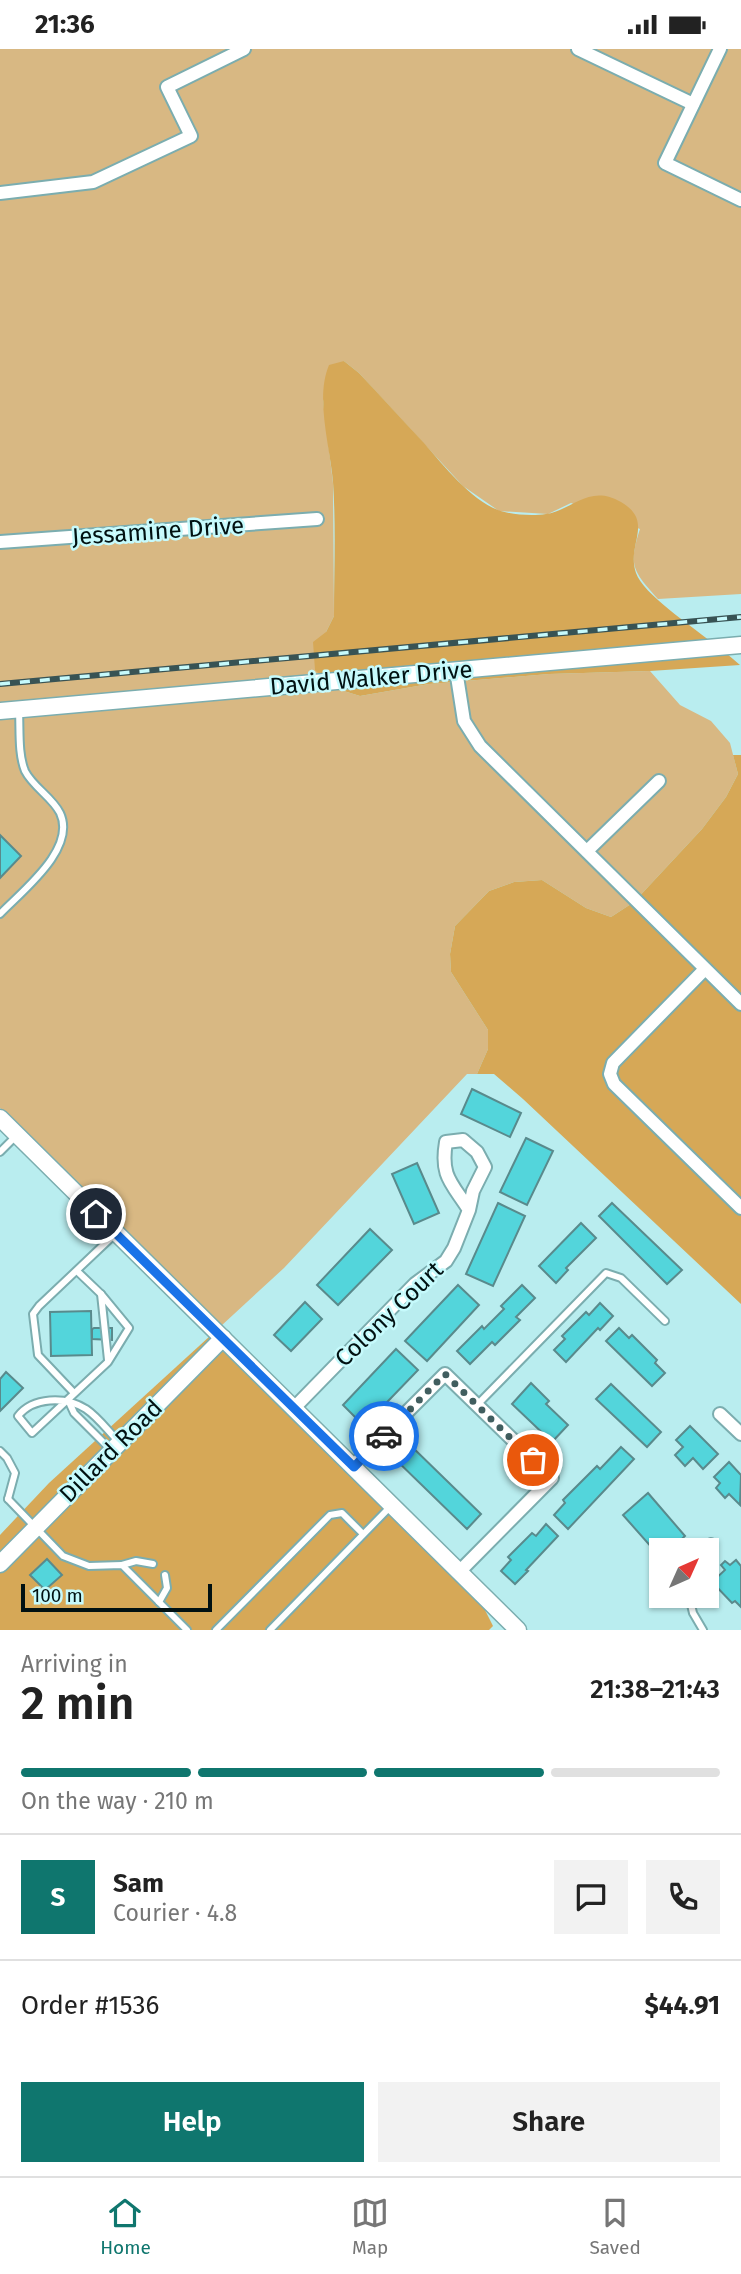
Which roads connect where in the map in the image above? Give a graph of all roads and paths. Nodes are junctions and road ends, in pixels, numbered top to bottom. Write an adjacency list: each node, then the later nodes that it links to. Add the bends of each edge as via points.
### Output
1 (244, 49): 5 (street, via 167,87 191,136 93,182)
2 (579, 49): 4 (street)
3 (720, 49): 4 (street)
4 (694, 104): 6 (street, via 665,163)
5 (0, 193)
6 (741, 200)
7 (317, 519): 8 (street, Jessamine Drive)
8 (0, 543)
9 (741, 645): 10 (street, David Walker Drive)
10 (456, 670): 11 (street, David Walker Drive); 14 (street, via 470,734)
11 (18, 710): 12 (street, David Walker Drive); 15 (lane, via 25,771 59,811 64,827 58,850)
12 (0, 711)
13 (659, 781): 14 (street)
14 (587, 851): 16 (street)
15 (0, 914)
16 (705, 969): 17 (street); 21 (street, via 613,1063 610,1074 614,1084)
17 (741, 1004)
18 (0, 1118): 19 (street)
19 (17, 1135): 20 (lane); 23 (street)
20 (0, 1152)
21 (741, 1208)
22 (469, 1210): 22 (street, Colony Court, via 450,1185 443,1158 446,1142 463,1140 485,1167); 32 (street, Colony Court, via 446,1261 415,1283)
23 (116, 1233): 24 (lane); 27 (street)
24 (77, 1271): 25 (lane); 29 (lane, via 33,1314 38,1355)
25 (101, 1294): 28 (lane); 28 (lane, via 128,1328)
26 (665, 1321): 31 (lane, via 621,1278 606,1273)
27 (222, 1338): 32 (street); 35 (street, Dillard Road)
28 (108, 1362): 29 (lane)
29 (74, 1393): 30 (lane)
30 (67, 1402): 30 (lane, via 36,1402 18,1416 32,1433); 35 (lane); 35 (lane, via 86,1409)
31 (477, 1405): 37 (street, via 445,1374); 46 (street, via 552,1478)
32 (294, 1408): 37 (street)
33 (720, 1414): 34 (street)
34 (741, 1434)
35 (116, 1446): 41 (street, Dillard Road)
36 (0, 1451): 38 (lane, via 15,1473)
37 (354, 1467): 40 (street)
38 (8, 1499): 39 (lane); 41 (lane)
39 (0, 1503)
40 (392, 1505): 42 (lane); 46 (street)
41 (35, 1528): 43 (street, Dillard Road); 45 (lane, via 76,1563)
42 (363, 1534): 51 (lane, via 342,1513 330,1515); 52 (lane)
43 (0, 1563)
44 (153, 1564): 45 (lane, via 136,1561)
45 (122, 1565): 48 (lane)
46 (459, 1572): 53 (street)
47 (165, 1575): 48 (lane, via 167,1588)
48 (159, 1602): 50 (lane)
49 (692, 1608): 54 (lane)
50 (187, 1630)
51 (216, 1630)
52 (270, 1630)
53 (518, 1630)
54 (703, 1630)

